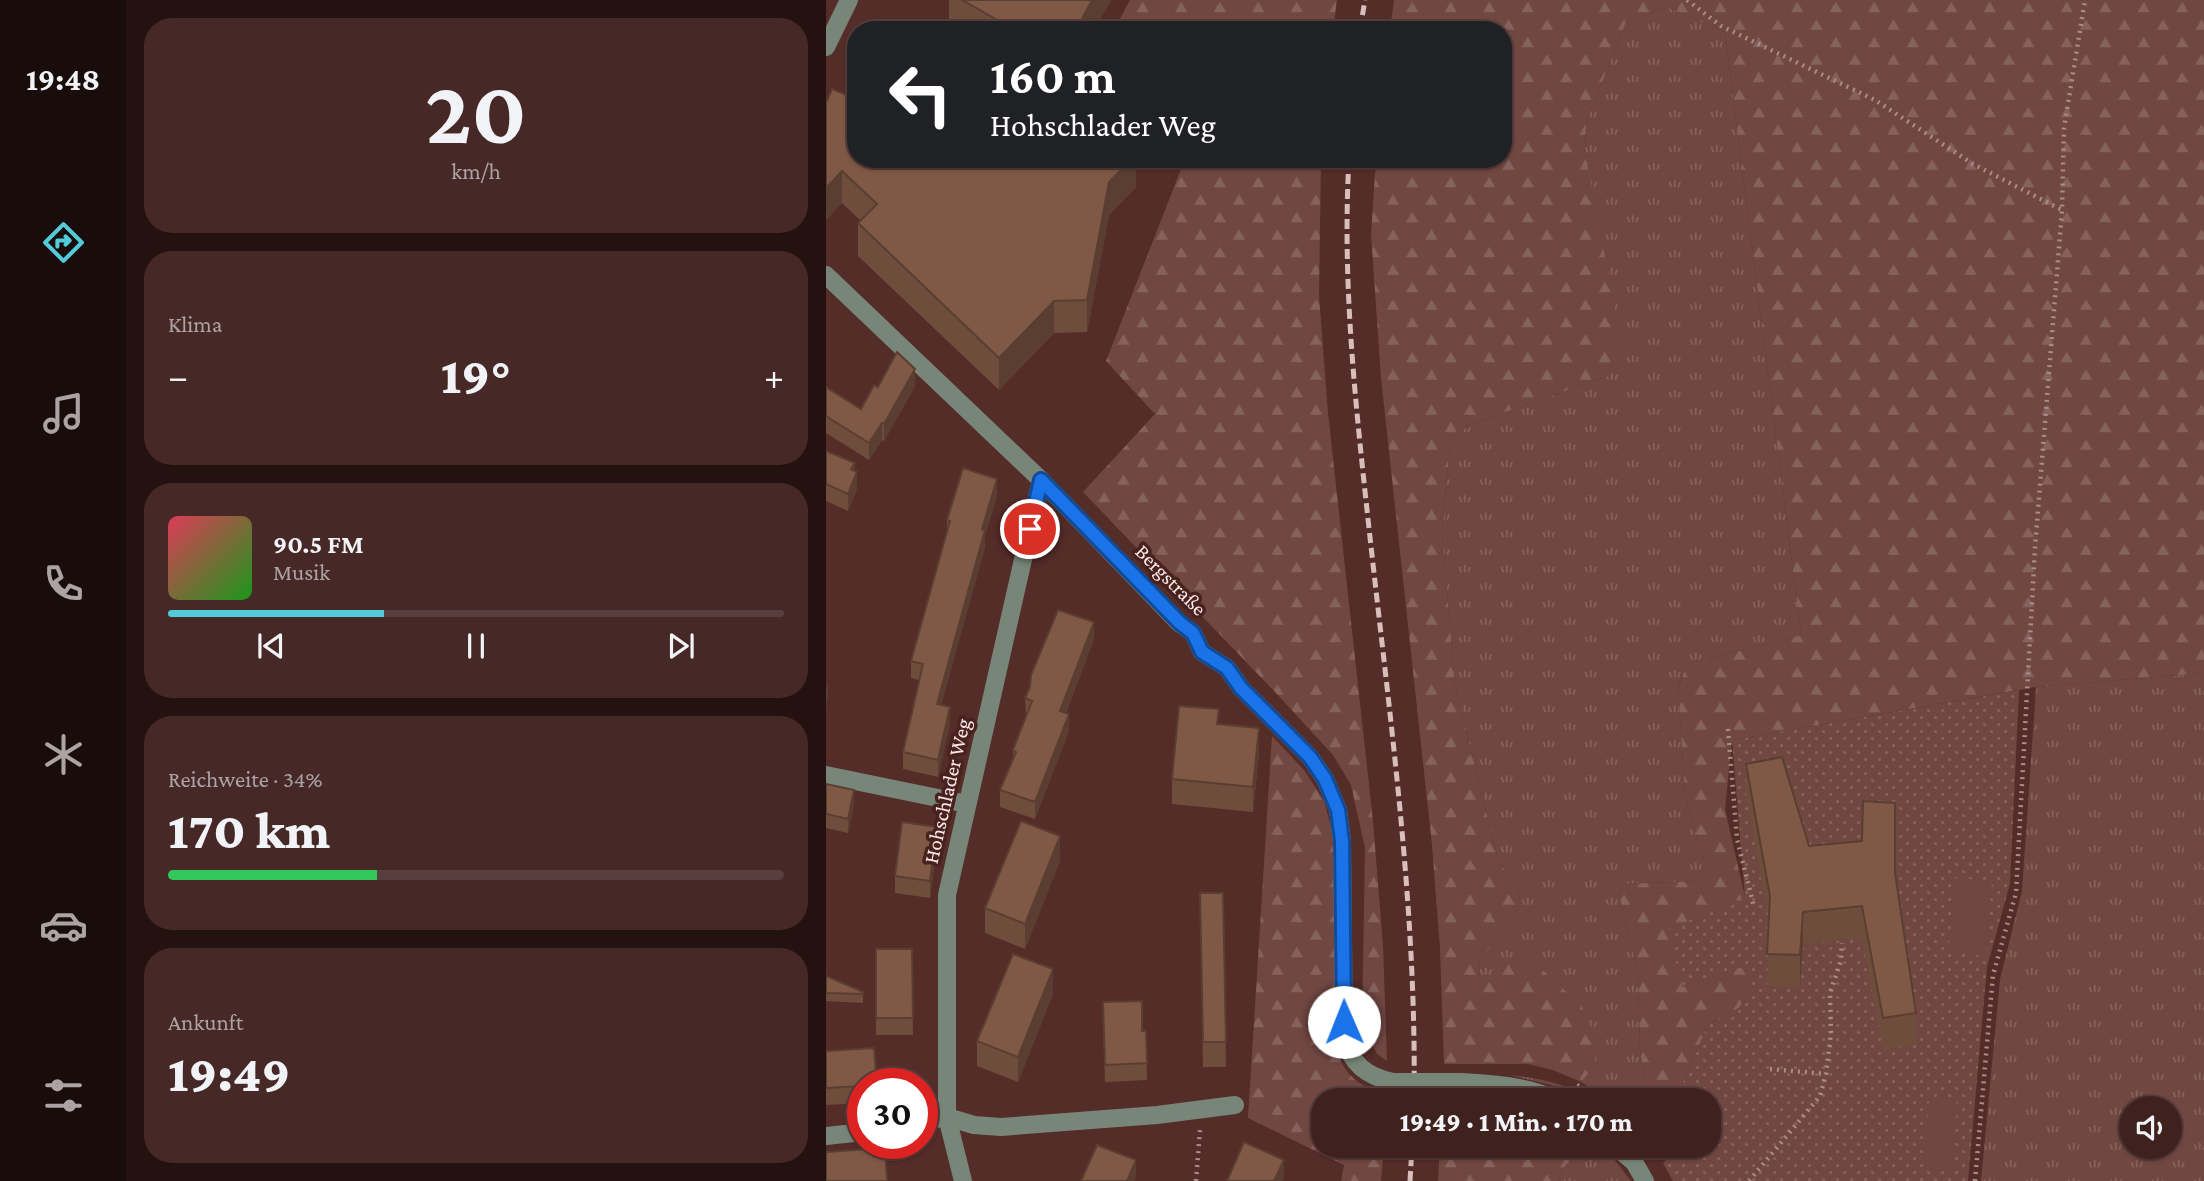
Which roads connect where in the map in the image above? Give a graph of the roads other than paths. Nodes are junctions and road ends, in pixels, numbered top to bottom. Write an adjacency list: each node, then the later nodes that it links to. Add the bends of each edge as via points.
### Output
1 (849, 0): 2 (street)
2 (826, 47)
3 (826, 275): 4 (street, Bergstraße)
4 (1041, 480): 6 (street, Hohschlader Weg); 7 (street, Bergstraße, bridge, via 1193,633 1202,652 1227,668 1325,779 1338,810 1342,841 1343,1037 1363,1071 1393,1082)
5 (826, 775): 6 (street)
6 (967, 804): 9 (street, Hohschlader Weg, via 947,895)
7 (1521, 1088)
8 (1235, 1105): 9 (street, via 1001,1127)
9 (947, 1117): 10 (street); 14 (street, Hohschlader Weg)
10 (938, 1119)
11 (847, 1134): 12 (street)
12 (826, 1136)
13 (1629, 1158): 15 (street)
14 (962, 1181)
15 (1644, 1181)

